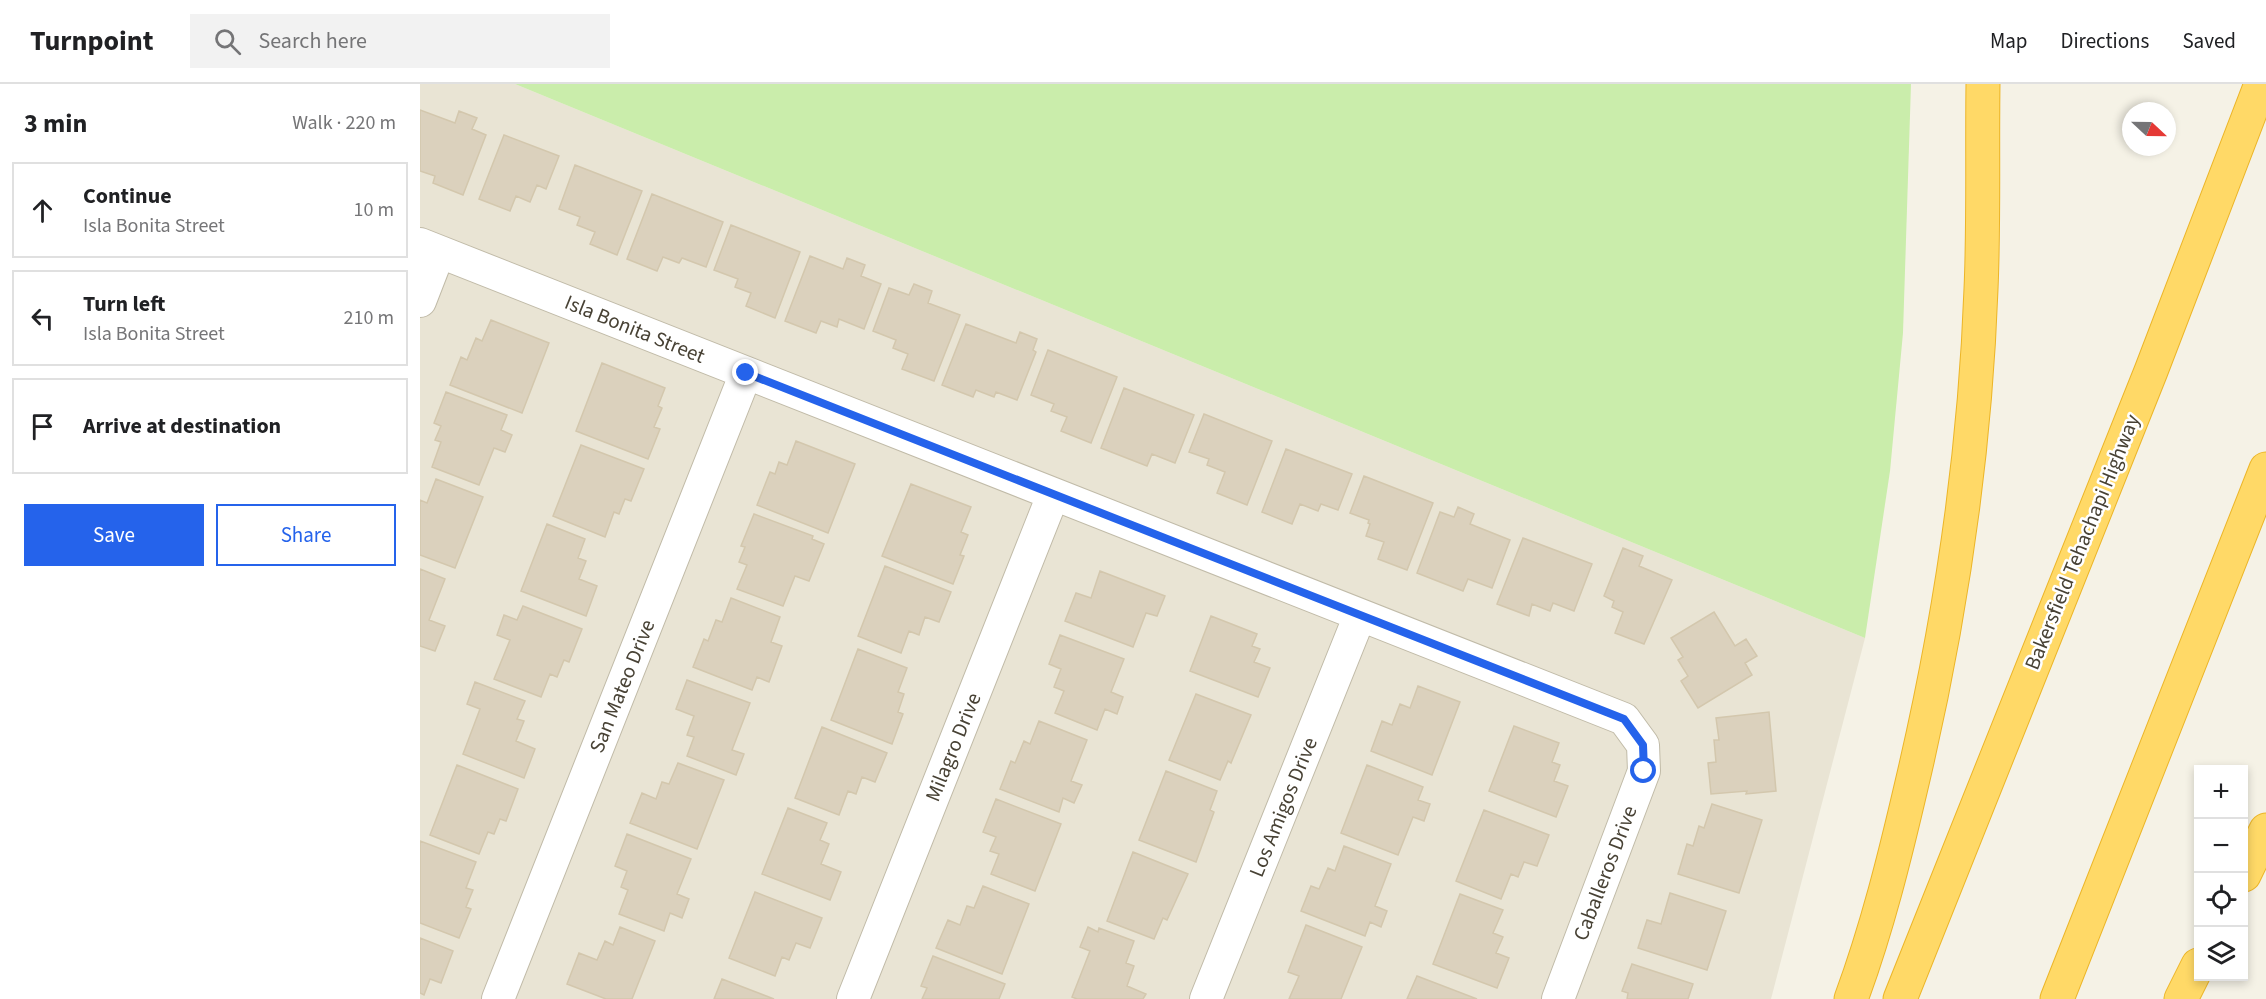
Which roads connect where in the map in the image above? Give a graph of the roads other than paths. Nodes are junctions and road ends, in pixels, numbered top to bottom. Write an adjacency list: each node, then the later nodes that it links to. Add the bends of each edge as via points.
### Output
1 (1983, 84): 17 (highway, via 1981,290 1971,432 1953,573 1928,713 1896,851)
2 (2261, 84): 18 (highway, Bakersfield Tehachapi Highway)
3 (430, 248): 4 (street); 5 (street, Isla Bonita Street)
4 (420, 301)
5 (746, 373): 7 (street, Isla Bonita Street); 13 (street, San Mateo Drive)
6 (2266, 469): 19 (highway)
7 (1053, 495): 8 (street, Isla Bonita Street); 14 (street, Milagro Drive)
8 (1360, 615): 9 (street, Isla Bonita Street, via 1624,719); 15 (street, Los Amigos Drive)
9 (1643, 745): 16 (street, Caballeros Drive, via 1644,771)
10 (2266, 830): 11 (highway)
11 (2245, 873)
12 (2194, 974): 20 (highway)
13 (498, 999)
14 (853, 999)
15 (1206, 999)
16 (1558, 999)
17 (1851, 999)
18 (1900, 999)
19 (2057, 999)
20 (2181, 999)

